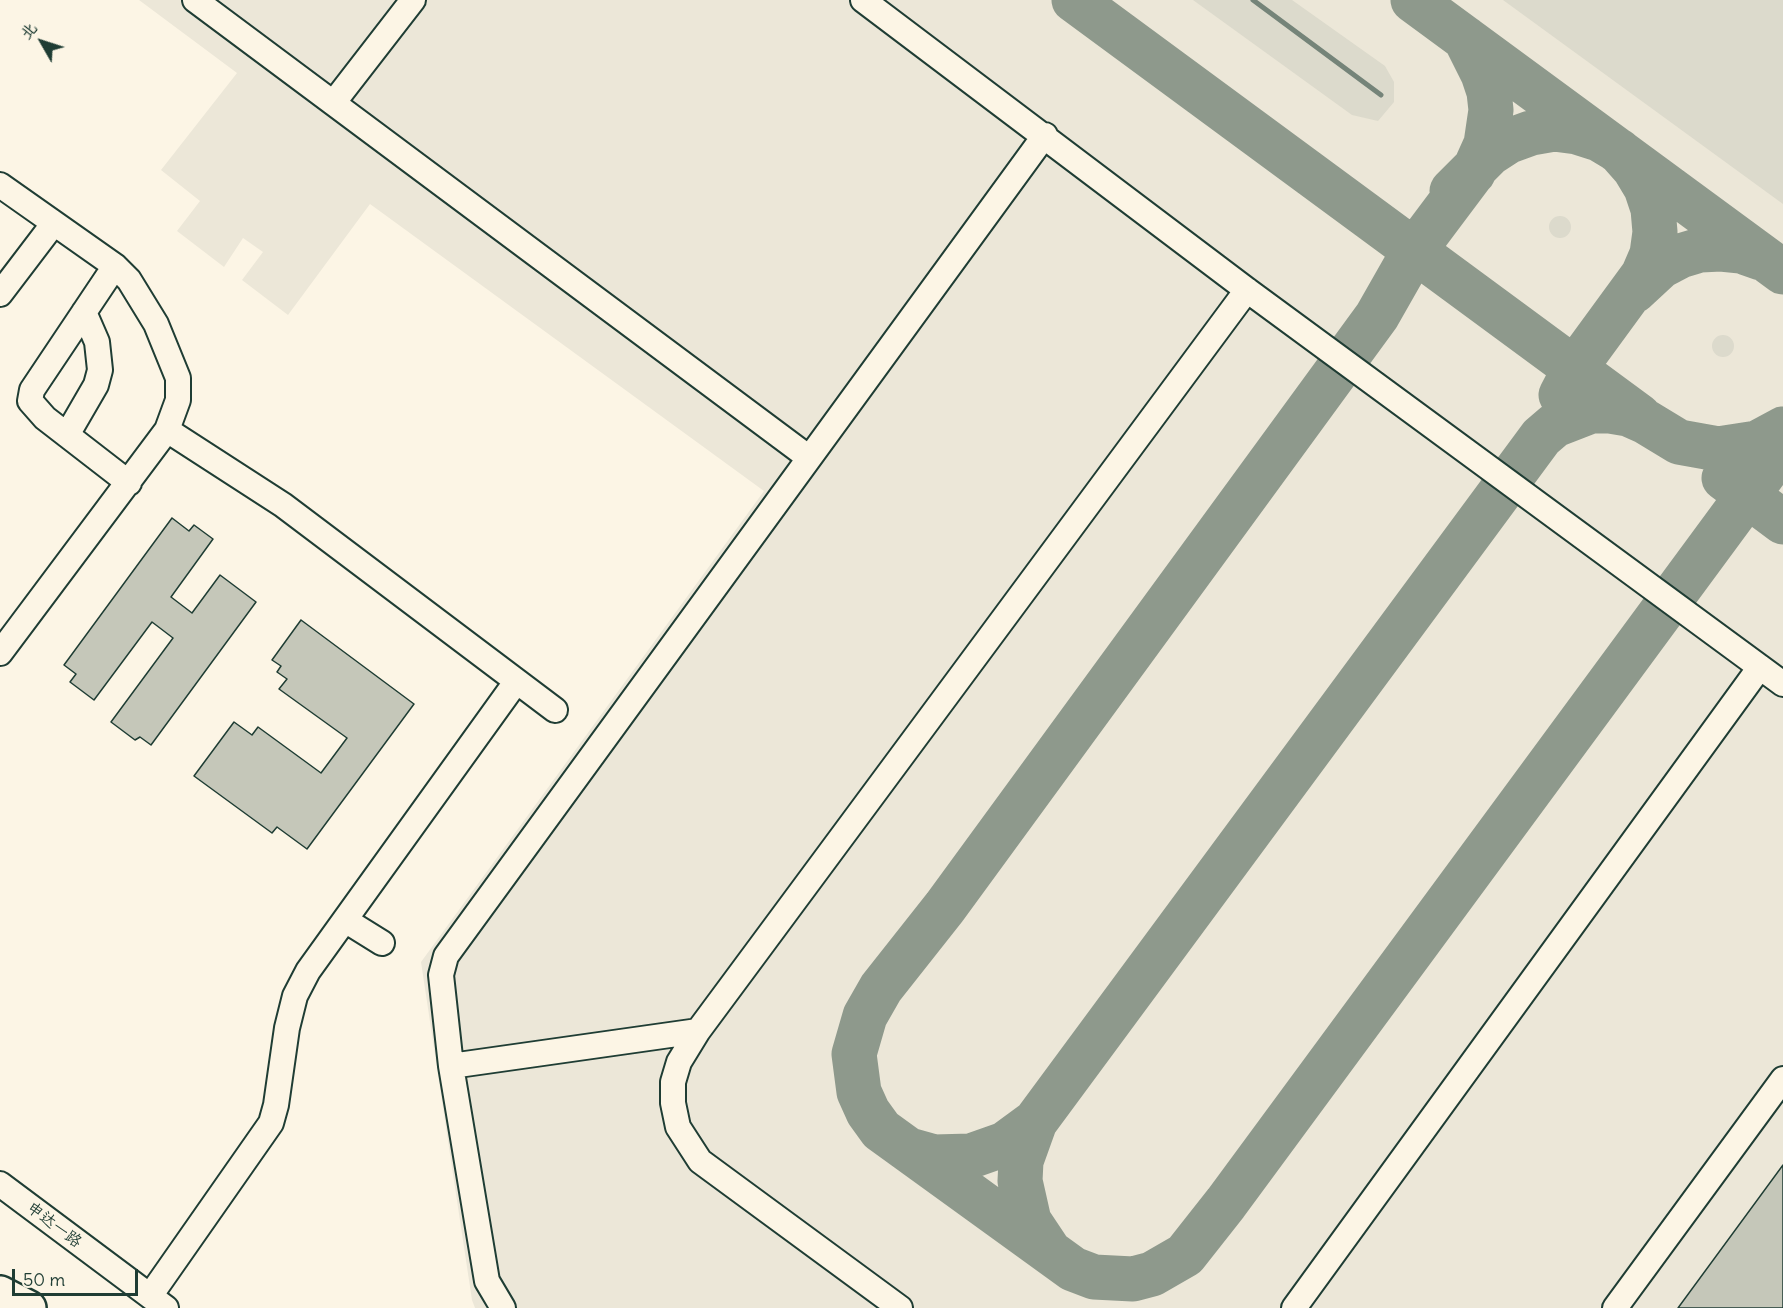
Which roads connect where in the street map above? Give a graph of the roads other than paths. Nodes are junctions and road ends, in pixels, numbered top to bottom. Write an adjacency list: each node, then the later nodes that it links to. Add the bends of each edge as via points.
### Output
1 (195, 0): 4 (street)
2 (413, 0): 4 (street)
3 (863, 0): 5 (street)
4 (334, 102): 14 (street)
5 (1045, 135): 9 (street); 14 (street)
6 (0, 185): 7 (street)
7 (54, 223): 8 (street); 10 (street)
8 (115, 266): 11 (street); 12 (street, via 129,280 156,324 178,378 178,400)
9 (1247, 290): 17 (street); 23 (street)
10 (0, 294)
11 (84, 312): 13 (street, via 97,342 100,370 96,385); 13 (street, via 40,378 30,401)
12 (167, 430): 15 (street); 18 (street, via 283,505)
13 (67, 435): 15 (street)
14 (808, 457): 24 (street, via 446,956 441,975)
15 (129, 483): 16 (street)
16 (0, 653)
17 (1760, 668): 19 (street); 32 (street)
18 (516, 682): 20 (street); 21 (street)
19 (1783, 684)
20 (555, 711)
21 (345, 920): 22 (street); 28 (street, via 308,970 295,996 275,1114)
22 (382, 943)
23 (698, 1031): 24 (street); 31 (street, via 679,1062 673,1082 678,1127 690,1150 711,1171)
24 (451, 1066): 30 (street, via 486,1281)
25 (1783, 1079): 33 (street)
26 (0, 1184): 28 (street, 申达一路)
27 (0, 1293): 29 (highway)
28 (158, 1302)
29 (29, 1308)
30 (503, 1308)
31 (900, 1308)
32 (1294, 1308)
33 (1615, 1308)

